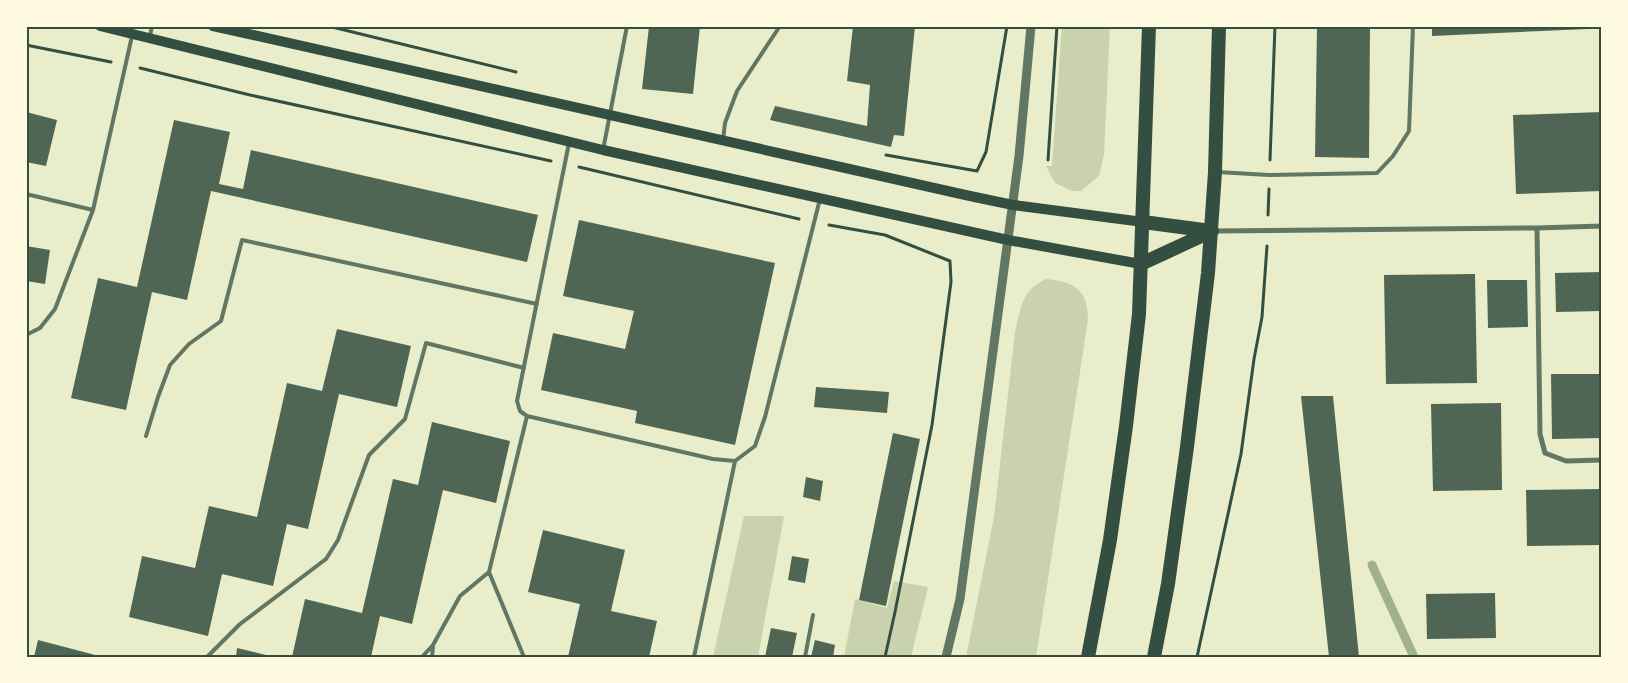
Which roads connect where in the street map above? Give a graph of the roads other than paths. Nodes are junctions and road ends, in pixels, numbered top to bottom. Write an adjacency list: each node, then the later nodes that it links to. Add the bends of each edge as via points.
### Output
1 (100, 26): 10 (main road)
2 (152, 26): 11 (lane)
3 (213, 26): 12 (main road)
4 (627, 26): 12 (lane)
5 (780, 26): 13 (lane, via 737,91 725,123)
6 (1031, 26): 19 (street)
7 (1149, 26): 21 (highway)
8 (1219, 26): 16 (highway)
9 (1413, 26): 16 (lane, via 1409,131 1377,173 1269,175)
10 (133, 34): 11 (main road); 20 (lane)
11 (150, 38): 14 (main road)
12 (611, 115): 13 (main road); 15 (lane)
13 (723, 140): 19 (main road)
14 (569, 142): 15 (main road); 27 (lane)
15 (603, 150): 18 (main road)
16 (1214, 172): 24 (highway)
17 (26, 194): 20 (lane)
18 (820, 197): 25 (main road); 33 (lane, via 765,418 755,446)
19 (1013, 205): 21 (main road); 25 (street)
20 (93, 210): 28 (lane, via 55,309 40,328)
21 (1143, 222): 24 (highway); 26 (highway)
22 (1602, 226): 23 (street)
23 (1537, 228): 24 (street); 32 (street, via 1540,434 1546,454 1566,461)
24 (1212, 231): 26 (highway); 45 (highway, via 1187,447)
25 (1008, 240): 26 (main road); 43 (street, via 960,599)
26 (1141, 264): 44 (highway, via 1139,314 1126,426 1110,540)
27 (537, 304): 29 (lane); 31 (lane, via 242,240 221,322 189,344 170,364)
28 (26, 334)
29 (524, 368): 30 (lane, via 517,401 520,411); 37 (lane, via 426,343 406,419 370,455 338,540 326,559 240,624)
30 (528, 416): 33 (lane, via 713,459); 34 (lane)
31 (146, 436)
32 (1602, 460)
33 (735, 461): 41 (lane)
34 (488, 572): 36 (lane, via 460,596); 40 (lane)
35 (812, 615): 42 (lane)
36 (433, 645): 38 (lane); 39 (lane)
37 (207, 657)
38 (422, 657)
39 (432, 657)
40 (524, 657)
41 (694, 657)
42 (805, 657)
43 (946, 657)
44 (1088, 657)
45 (1154, 657)

